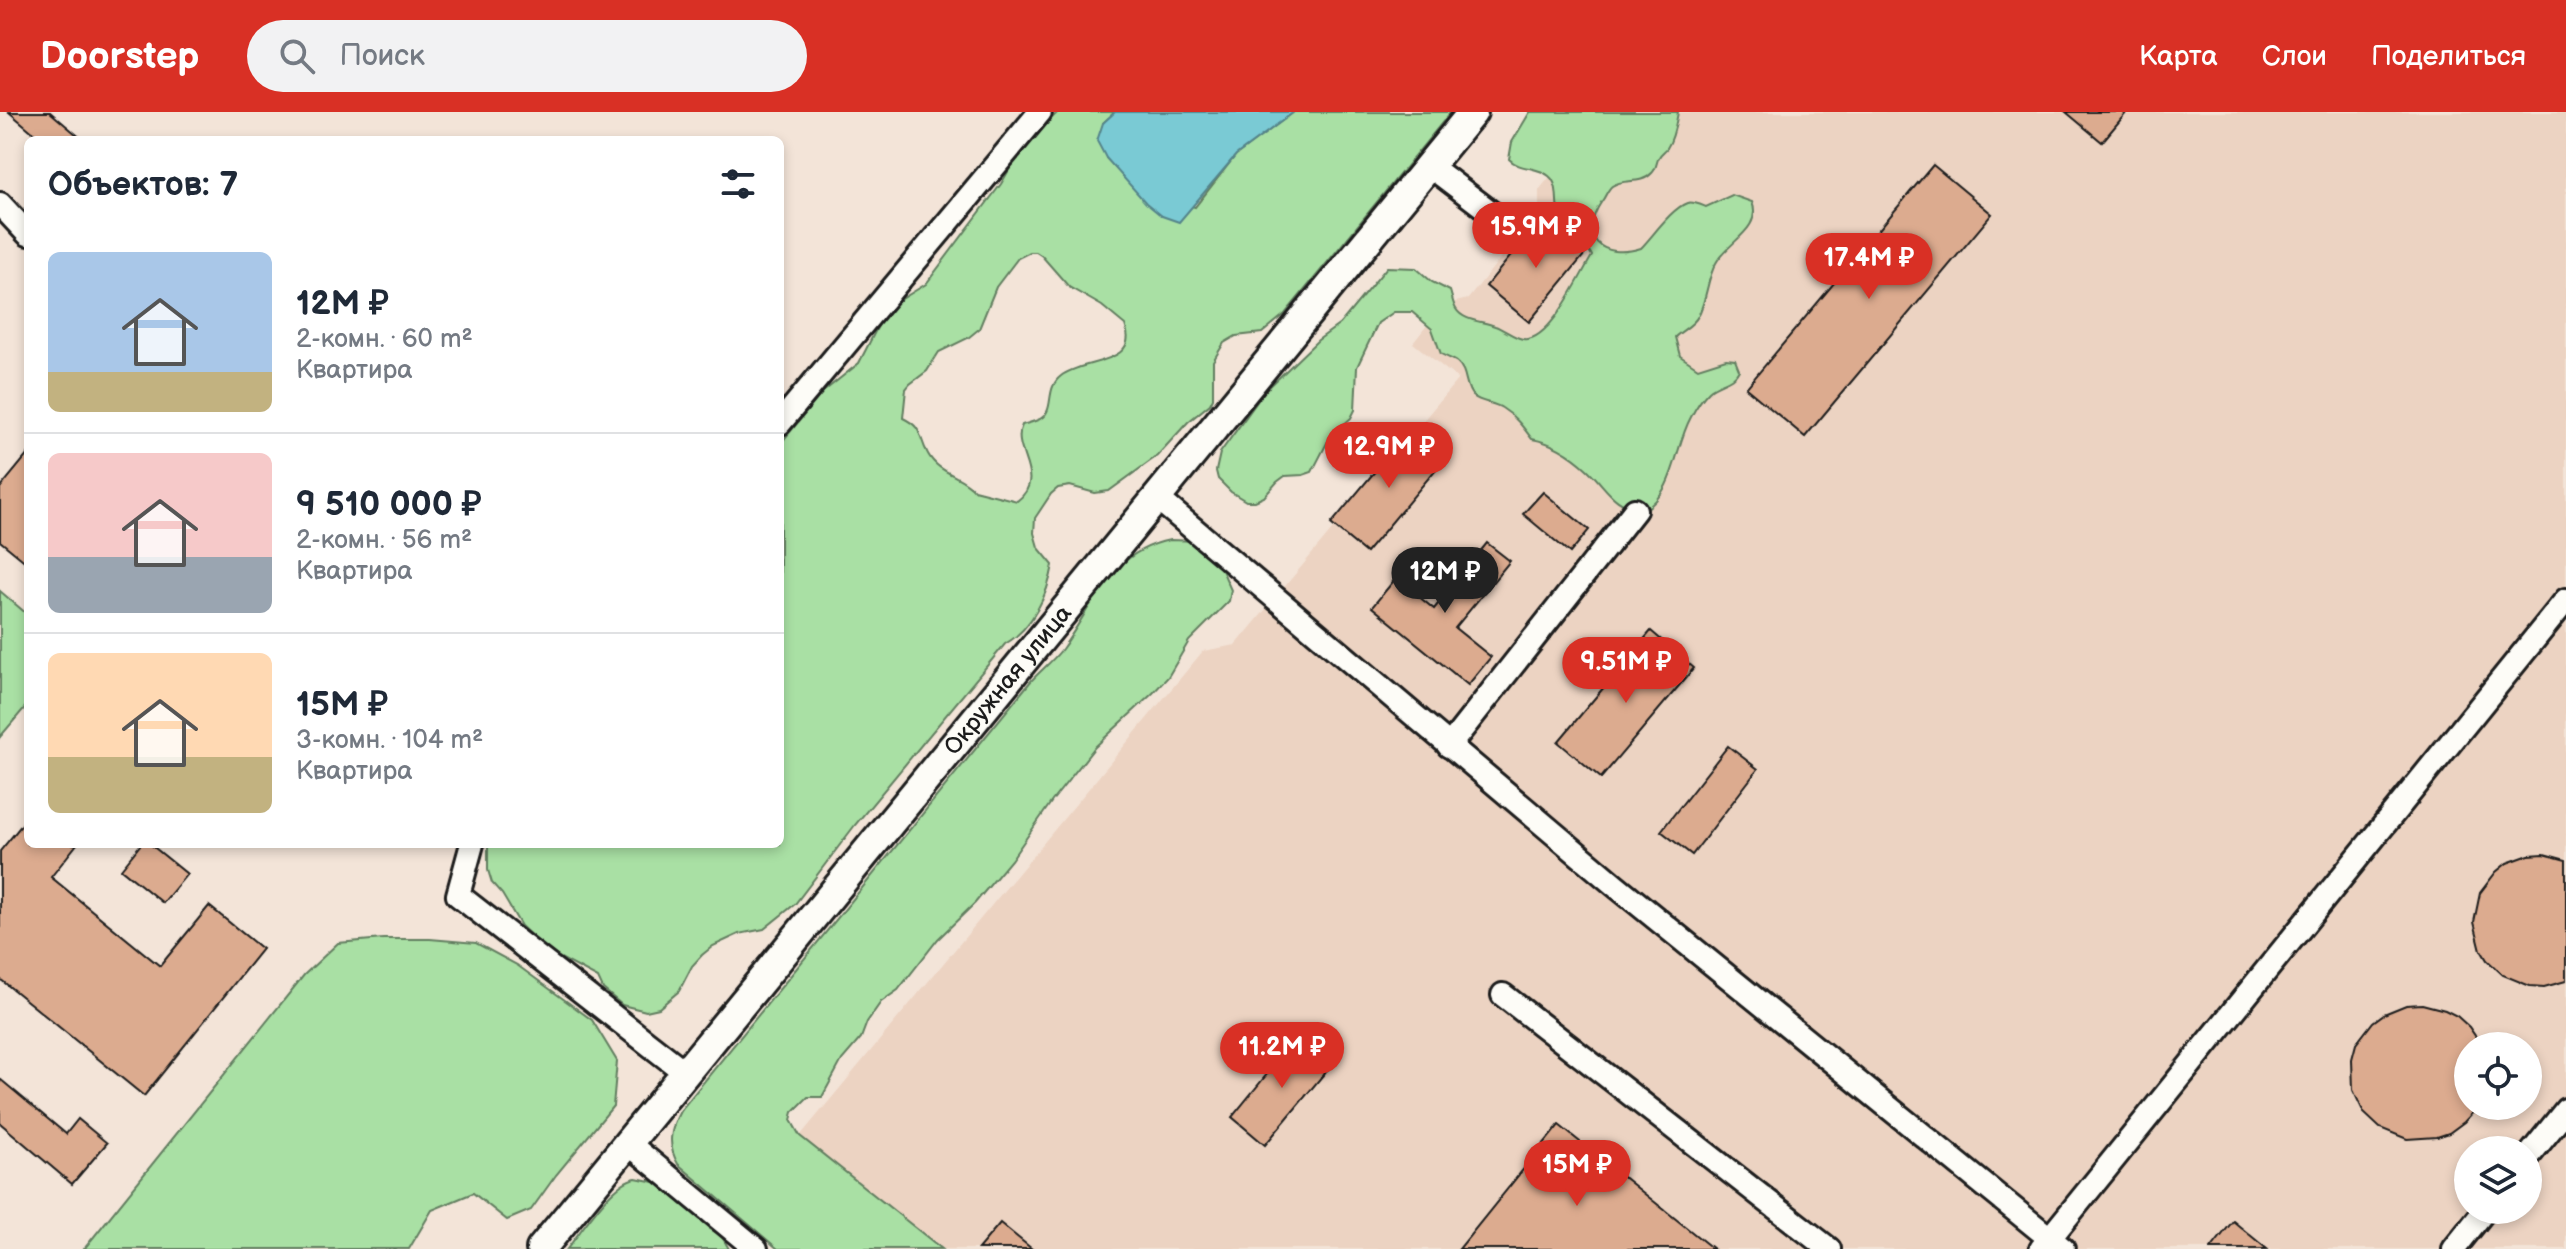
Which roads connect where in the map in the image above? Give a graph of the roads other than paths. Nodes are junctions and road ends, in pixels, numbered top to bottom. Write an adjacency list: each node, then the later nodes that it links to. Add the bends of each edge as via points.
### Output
1 (1040, 112): 7 (lane)
2 (1473, 112): 3 (main road, Окружная улица)
3 (1430, 166): 5 (lane); 8 (main road, Окружная улица)
4 (0, 204): 6 (lane)
5 (1497, 217)
6 (24, 230)
7 (784, 418)
8 (1157, 498): 11 (lane); 14 (main road, Окружная улица)
9 (1635, 510): 11 (lane)
10 (2566, 600): 19 (lane)
11 (1449, 746): 19 (lane)
12 (471, 848): 14 (lane, via 458,895)
13 (1503, 995): 22 (lane)
14 (686, 1073): 17 (main road, Окружная улица)
15 (2566, 1110): 16 (lane)
16 (2542, 1140)
17 (628, 1143): 20 (main road, Окружная улица); 21 (lane)
18 (2474, 1224): 23 (lane)
19 (2051, 1246)
20 (541, 1249)
21 (756, 1249)
22 (1829, 1249)
23 (2454, 1249)

